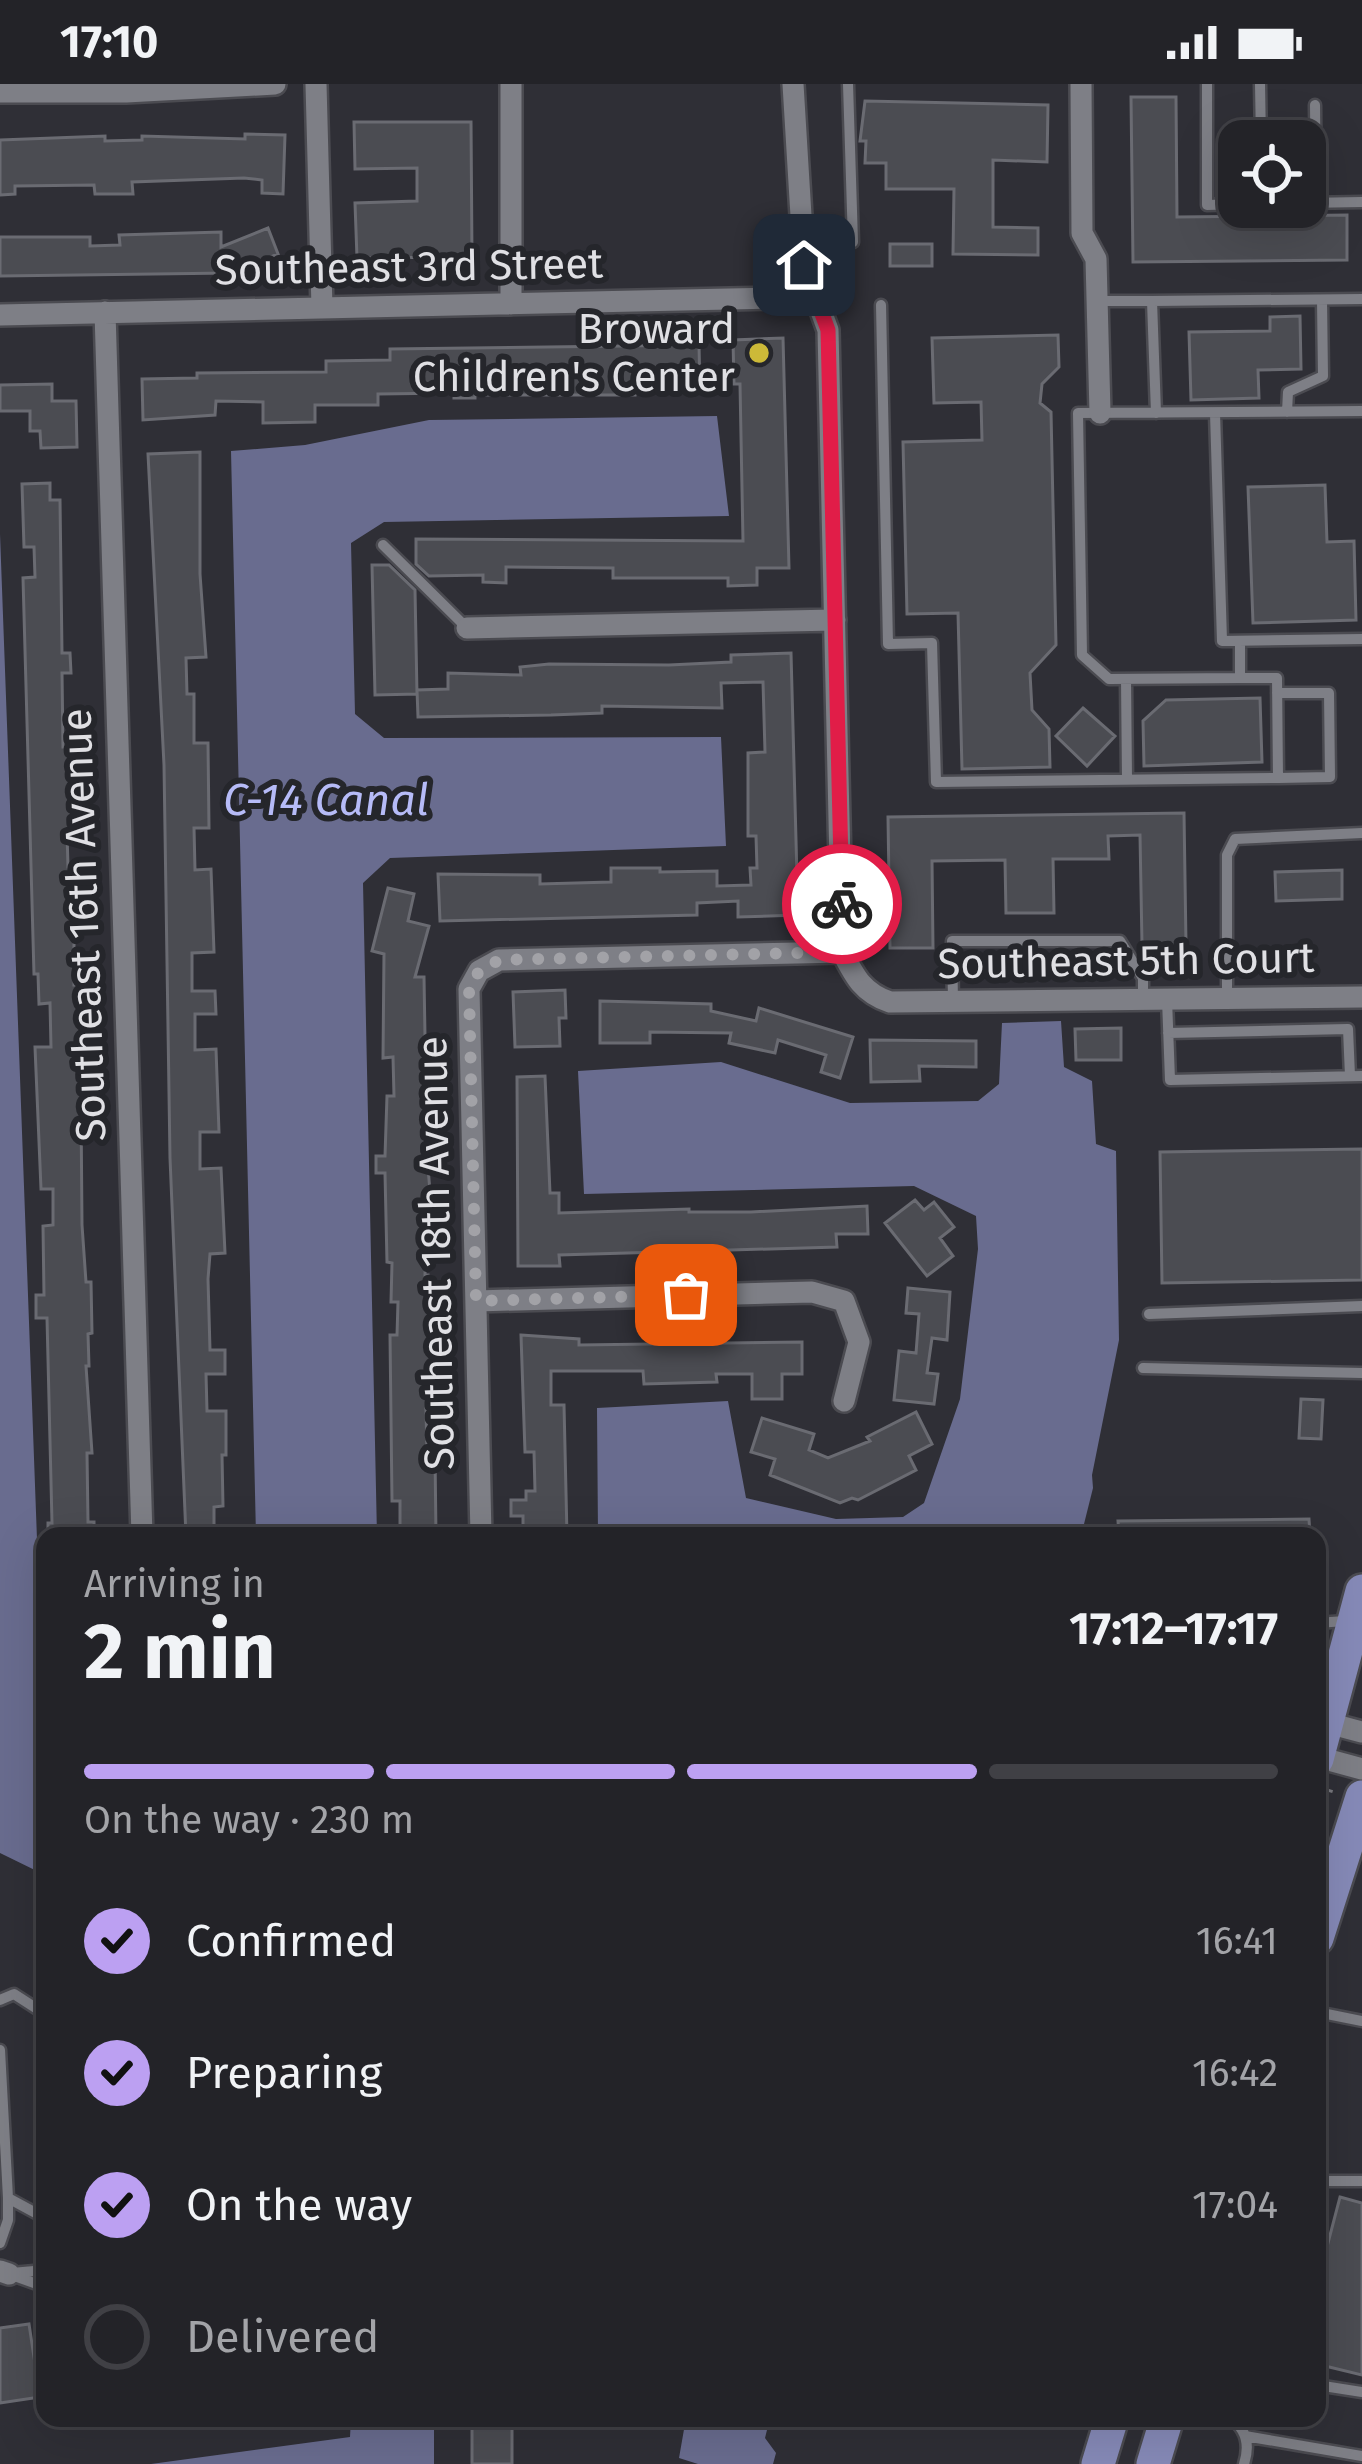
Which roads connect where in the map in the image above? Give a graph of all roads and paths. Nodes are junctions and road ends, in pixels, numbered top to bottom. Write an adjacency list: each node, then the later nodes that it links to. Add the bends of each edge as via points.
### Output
1 (275, 84): 9 (street)
2 (316, 84): 24 (street)
3 (512, 84): 22 (street)
4 (793, 84): 17 (street, via 804,265)
5 (848, 84): 16 (lane)
6 (1081, 84): 21 (street, via 1082,233 1096,259)
7 (1207, 84): 15 (lane, via 1207,205)
8 (1260, 84): 11 (lane)
9 (0, 92)
10 (1315, 105): 12 (lane)
11 (1261, 120)
12 (1314, 120)
13 (1362, 202): 14 (lane)
14 (1326, 203)
15 (1218, 205)
16 (853, 242)
17 (819, 297): 22 (street, Southeast 3rd Street); 33 (street, via 828,330)
18 (1362, 299): 19 (lane)
19 (1322, 300): 20 (lane); 28 (lane, via 1323,376 1288,392)
20 (1152, 301): 21 (lane); 30 (lane)
21 (1097, 302): 29 (street)
22 (512, 304): 24 (street, Southeast 3rd Street)
23 (881, 305): 41 (lane, via 888,644 932,644 936,782)
24 (322, 308): 25 (street, Southeast 3rd Street)
25 (105, 312): 26 (street, Southeast 3rd Street); 57 (street, Southeast 16th Avenue)
26 (0, 315)
27 (1362, 410): 28 (lane)
28 (1287, 412): 31 (lane)
29 (1100, 413): 30 (lane); 38 (lane, via 1078,413 1082,655 1109,679)
30 (1156, 413): 31 (lane)
31 (1215, 413): 36 (lane, via 1222,641)
32 (383, 545): 34 (lane)
33 (835, 620): 34 (street); 43 (street)
34 (467, 628)
35 (1362, 639): 36 (lane)
36 (1240, 640): 37 (lane)
37 (1240, 678): 38 (lane); 39 (lane, via 1277,678)
38 (1126, 679): 41 (lane)
39 (1277, 693): 40 (lane); 40 (lane, via 1329,693 1330,777)
40 (1277, 778): 41 (lane)
41 (1127, 779)
42 (1362, 833): 46 (lane, via 1235,839 1227,855)
43 (842, 952): 48 (street, Southeast 5th Court, via 870,995); 51 (street, Southeast 18th Avenue, via 499,960 479,971 469,989)
44 (1362, 997): 46 (street, Southeast 5th Court)
45 (1167, 999): 46 (street, Southeast 5th Court); 47 (street, Southeast 5th Court); 49 (lane)
46 (1227, 999)
47 (1143, 1000): 48 (street, Southeast 5th Court); 48 (lane, via 1143,979 1120,941 952,941)
48 (953, 1002)
49 (1168, 1033): 50 (lane, via 1348,1029); 50 (lane, via 1170,1080)
50 (1356, 1076)
51 (476, 1301): 56 (street, via 812,1292 844,1301 859,1342); 58 (street, Southeast 18th Avenue)
52 (1362, 1306): 53 (lane)
53 (1149, 1314)
54 (1143, 1368): 55 (lane)
55 (1362, 1373)
56 (844, 1401)
57 (142, 1527)
58 (481, 1527)
59 (1358, 1606): 60 (lane); 61 (main road)
60 (1326, 1619)
61 (1328, 1723): 62 (main road); 63 (street)
62 (1326, 1732)
63 (1362, 1732)
64 (1326, 1766): 65 (street)
65 (1362, 1769)
66 (1326, 1772): 67 (path)
67 (1348, 1795): 68 (main road)
68 (1326, 1896)
69 (0, 2000): 70 (lane, via 14,1994)
70 (36, 2008)
71 (1326, 2014): 72 (lane)
72 (1362, 2021)
73 (0, 2050): 76 (lane)
74 (1326, 2181): 75 (lane)
75 (1362, 2181)
76 (8, 2198): 77 (lane); 78 (lane)
77 (36, 2213)
78 (0, 2243)
79 (36, 2270): 80 (lane)
80 (4, 2272): 81 (lane)
81 (36, 2284)
82 (1326, 2386): 83 (lane)
83 (1362, 2392)
84 (1109, 2427): 89 (main road)
85 (1164, 2427): 90 (main road)
86 (1241, 2427): 87 (lane)
87 (1245, 2436): 88 (lane); 91 (lane)
88 (1362, 2456)
89 (1098, 2464)
90 (1153, 2464)
91 (1244, 2464)

